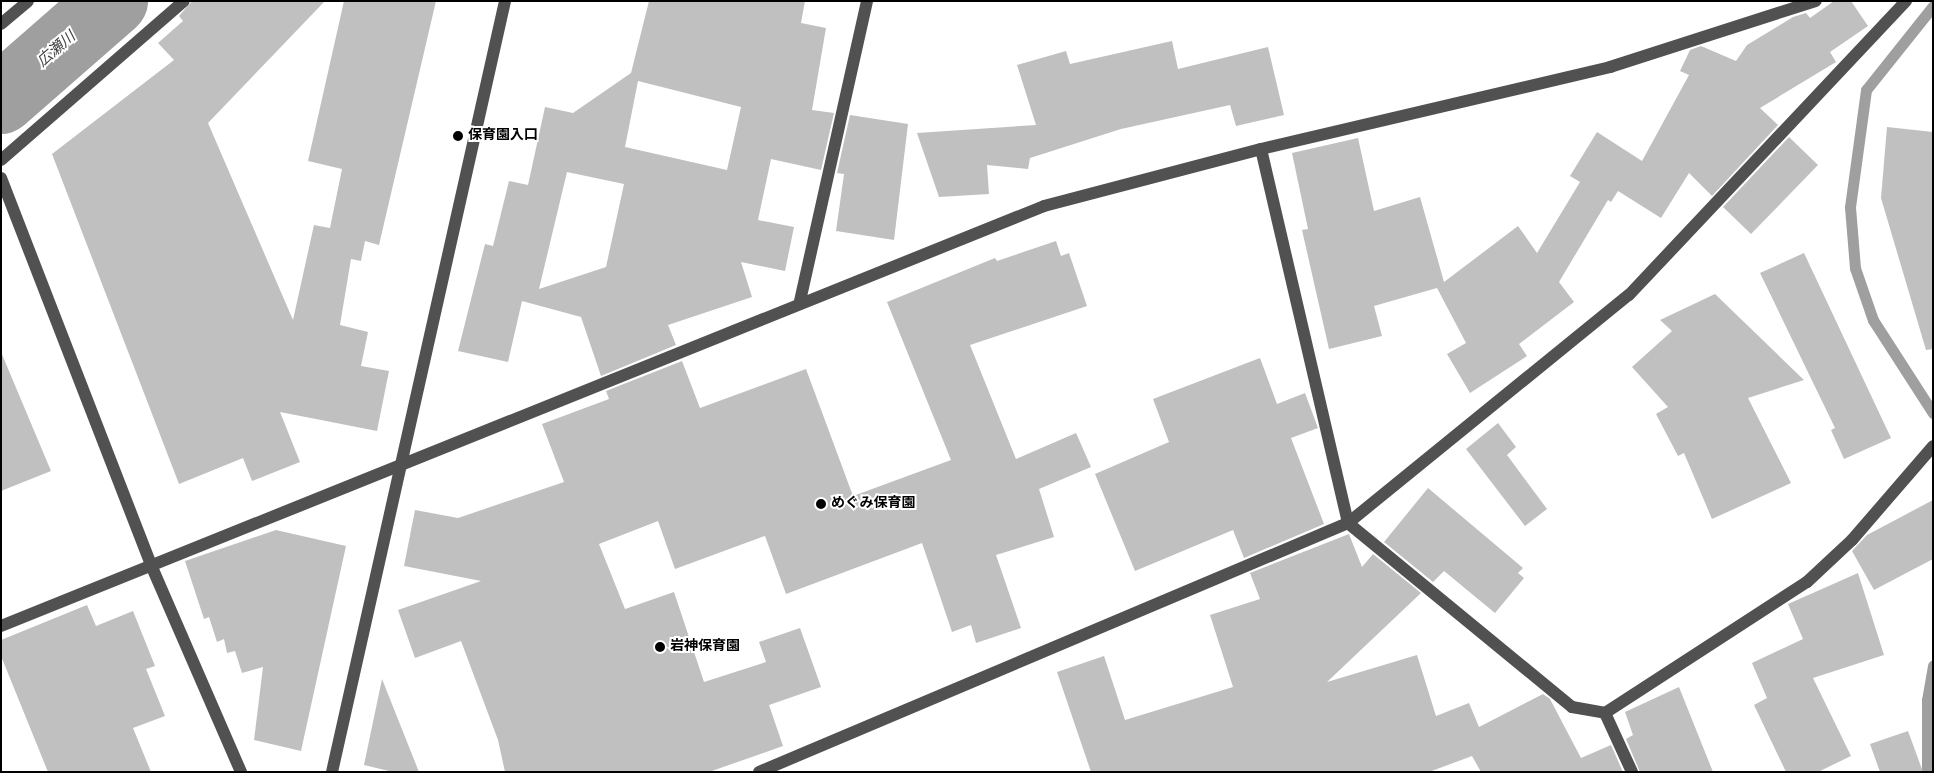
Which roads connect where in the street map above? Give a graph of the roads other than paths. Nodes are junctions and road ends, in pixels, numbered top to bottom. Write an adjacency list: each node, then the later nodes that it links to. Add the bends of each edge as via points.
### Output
1 (28, 1): 7 (street)
2 (184, 1): 9 (street)
3 (505, 1): 13 (street)
4 (867, 1): 11 (street)
5 (1816, 1): 8 (street, via 1610,67)
6 (1906, 1): 14 (street, via 1629,295)
7 (1, 24)
8 (1261, 148): 11 (street, via 1044,206); 14 (street)
9 (1, 160)
10 (1, 178): 15 (street)
11 (800, 301): 13 (street)
12 (1933, 446): 17 (street, via 1852,540 1807,582)
13 (402, 464): 15 (street); 19 (street)
14 (1348, 523): 17 (street, via 1572,707); 20 (street)
15 (150, 566): 16 (street); 18 (street)
16 (1, 626)
17 (1605, 713): 21 (street)
18 (241, 772)
19 (332, 772)
20 (759, 772)
21 (1632, 772)

